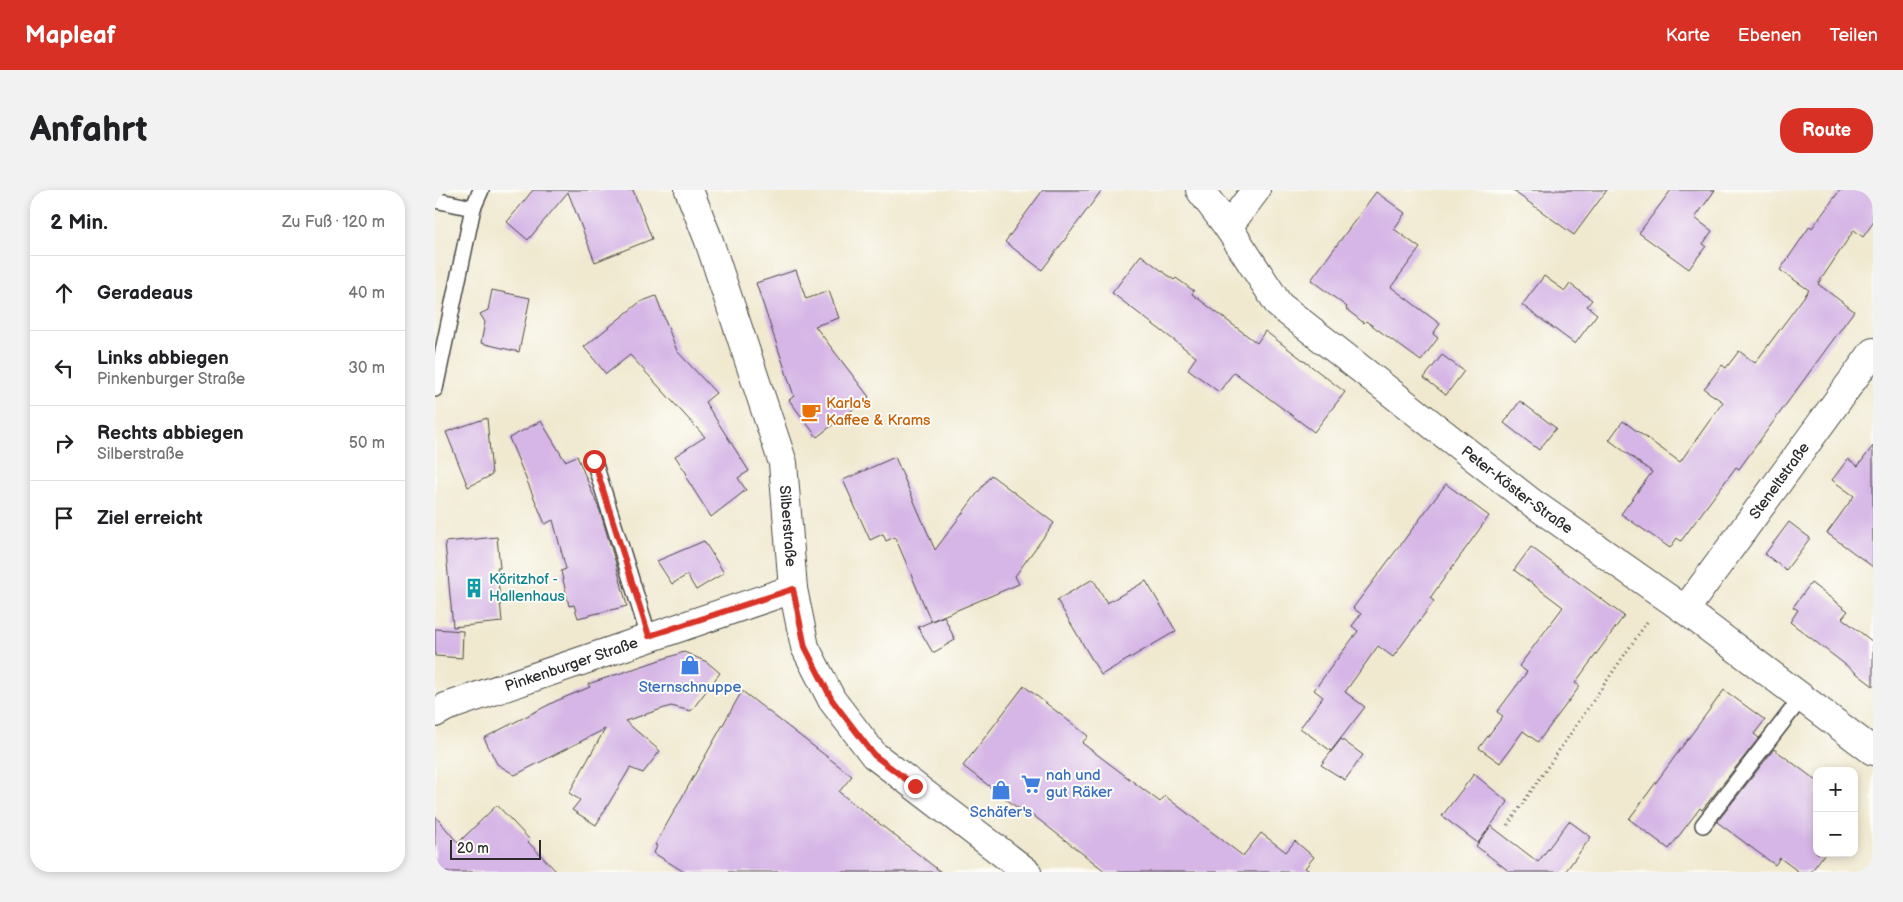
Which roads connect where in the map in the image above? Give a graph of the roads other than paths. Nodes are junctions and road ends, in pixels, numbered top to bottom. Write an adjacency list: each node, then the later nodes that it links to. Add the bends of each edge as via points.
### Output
1 (481, 190): 6 (lane)
2 (689, 190): 11 (street, Silberstraße, via 783,463)
3 (1200, 190): 7 (street, Peter-Köster-Straße)
4 (1256, 190): 7 (street)
5 (435, 200): 6 (lane)
6 (473, 208): 9 (lane)
7 (1228, 226): 12 (street, Peter-Köster-Straße, via 1279,305 1531,502)
8 (1873, 352): 12 (street, Steneltstraße)
9 (435, 389)
10 (594, 461): 13 (lane)
11 (793, 589): 13 (street, Pinkenburger Straße); 18 (street, Silberstraße, via 805,647 832,700 874,755)
12 (1675, 603): 14 (street, Peter-Köster-Straße)
13 (649, 636): 15 (street, Pinkenburger Straße)
14 (1801, 697): 16 (street, Peter-Köster-Straße); 17 (lane)
15 (435, 712)
16 (1873, 750)
17 (1703, 825)
18 (1027, 872)

